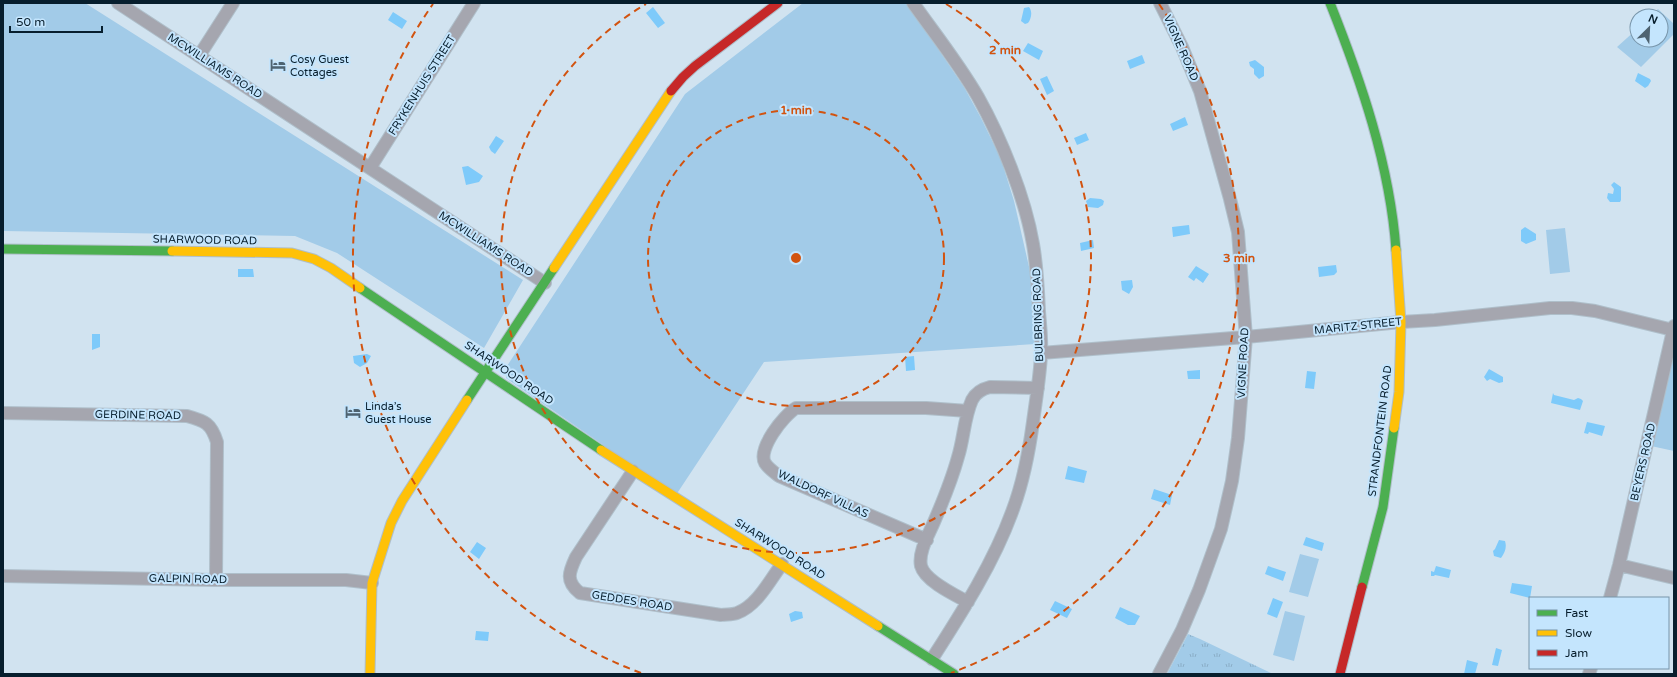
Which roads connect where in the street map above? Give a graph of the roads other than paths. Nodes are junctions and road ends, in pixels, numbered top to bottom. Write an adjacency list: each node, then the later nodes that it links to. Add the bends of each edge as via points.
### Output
1 (118, 3): 8 (street, MCWILLIAMS ROAD)
2 (234, 3): 8 (street)
3 (474, 3): 9 (street, FRYKENHUIS STREET)
4 (778, 3): 11 (street, MCWILLIAMS ROAD, via 683,76)
5 (913, 3): 15 (street, BULBRING ROAD, via 968,80 1008,161 1033,242)
6 (1160, 3): 14 (street, VIGNE ROAD, via 1200,91 1230,199 1238,232)
7 (1330, 3): 12 (street, STRANDFONTEIN ROAD, via 1367,104 1381,161 1394,223)
8 (199, 56): 9 (street, MCWILLIAMS ROAD)
9 (370, 168): 11 (street, MCWILLIAMS ROAD)
10 (3, 249): 16 (street, SHARWOOD ROAD, via 292,252 331,268)
11 (545, 283): 16 (street)
12 (1401, 322): 13 (street, MARITZ STREET, via 1572,308); 14 (street, MARITZ STREET); 34 (street, STRANDFONTEIN ROAD, via 1398,392 1383,507)
13 (1673, 328): 23 (street, BEYERS ROAD)
14 (1246, 337): 15 (street, MARITZ STREET); 33 (street, VIGNE ROAD, via 1238,438 1221,529 1182,630)
15 (1041, 353): 17 (street, BULBRING ROAD)
16 (486, 372): 20 (street, SHARWOOD ROAD); 27 (street, via 402,501 391,523)
17 (1038, 388): 18 (street, via 984,388 972,399); 29 (street, BULBRING ROAD, via 1030,445 1019,492 1001,537)
18 (968, 411): 21 (street, via 958,456); 21 (street, WALDORF VILLAS, via 926,408 796,408 785,418 765,446 765,464 779,476)
19 (3, 413): 26 (street, GERDINE ROAD, via 187,416 205,421 214,431 217,442)
20 (633, 471): 22 (street, SHARWOOD ROAD); 22 (street, GEDDES ROAD, via 576,557 570,581 580,593 721,615 736,614 754,602)
21 (927, 540): 29 (street, via 920,558 924,572 948,592)
22 (782, 564): 30 (street, SHARWOOD ROAD)
23 (1619, 565): 25 (street); 28 (street, BEYERS ROAD)
24 (3, 576): 26 (street, GALPIN ROAD)
25 (1674, 578)
26 (216, 580): 27 (street, GALPIN ROAD, via 346,580)
27 (372, 583): 31 (street)
28 (1610, 597)
29 (968, 602): 30 (street, BULBRING ROAD)
30 (932, 659): 32 (street, SHARWOOD ROAD)
31 (370, 674)
32 (954, 674)
33 (1159, 674)
34 (1340, 674)

